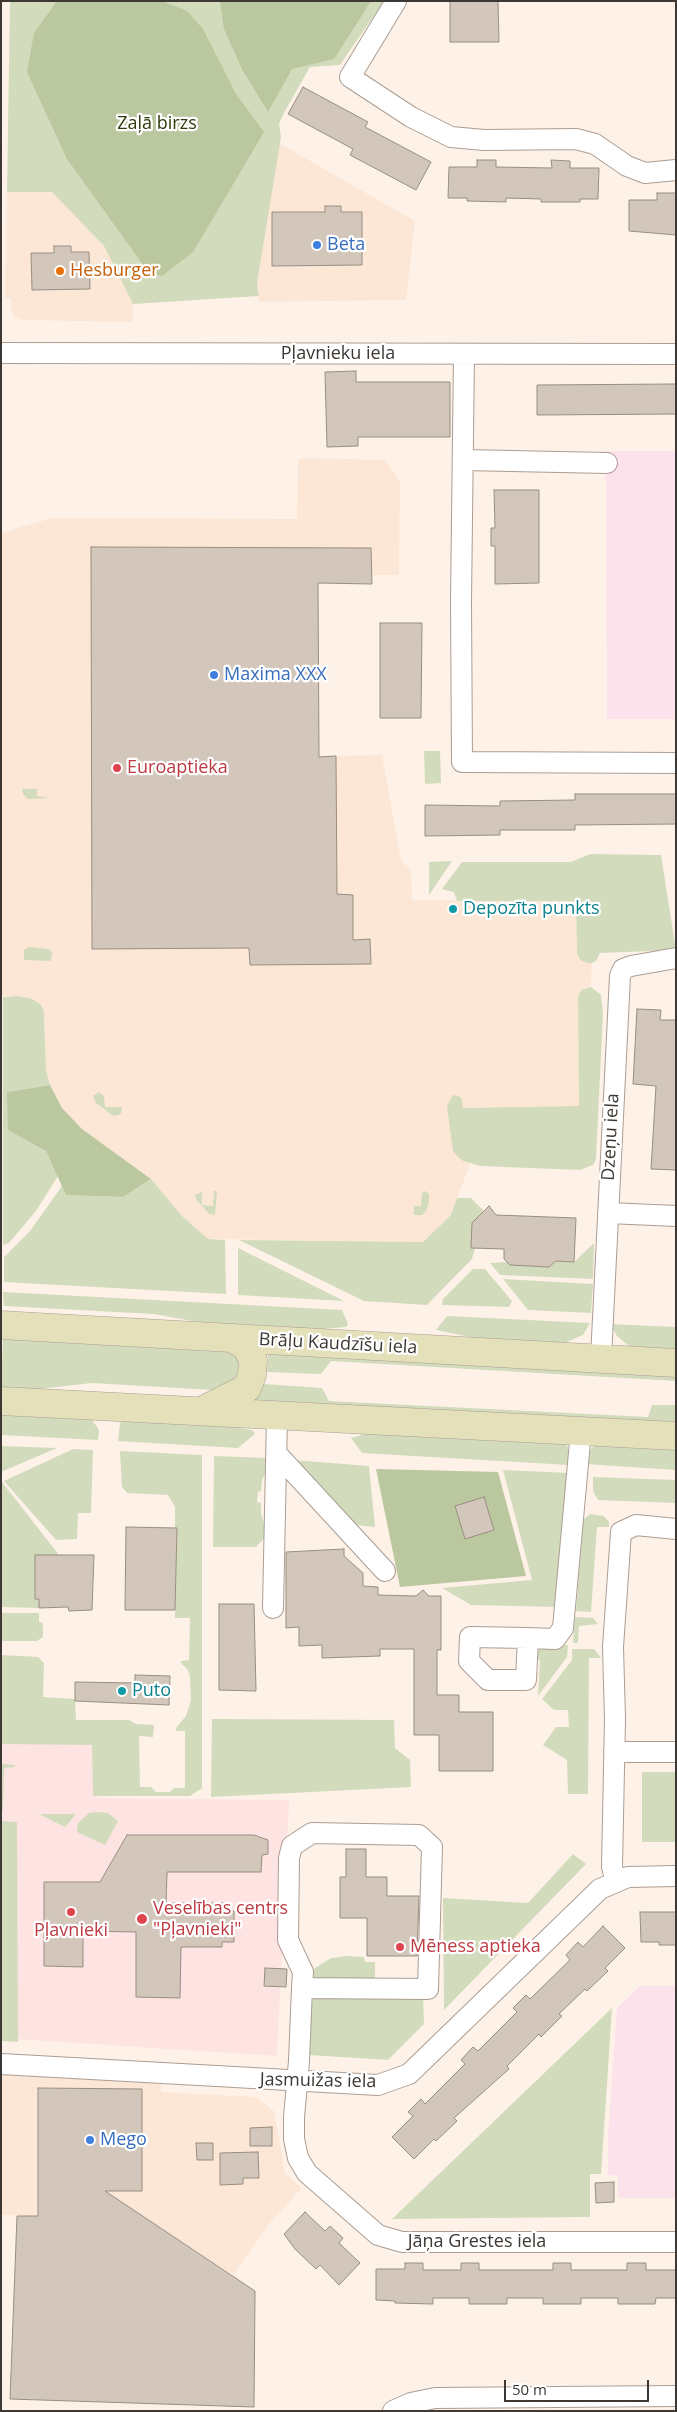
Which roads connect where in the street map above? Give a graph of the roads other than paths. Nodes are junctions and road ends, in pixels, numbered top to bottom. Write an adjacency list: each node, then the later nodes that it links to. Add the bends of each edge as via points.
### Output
1 (396, 1): 2 (street, via 350,78 411,117 451,137 576,139 595,144 627,166 644,173)
2 (676, 170)
3 (1, 353): 4 (street, Pļavnieku iela)
4 (464, 354): 5 (street, Pļavnieku iela); 6 (street)
5 (676, 354)
6 (463, 460): 7 (street); 8 (street, via 462,762)
7 (607, 463)
8 (676, 764)
9 (676, 958): 10 (street, Dzeņu iela, via 632,966 623,969 620,976)
10 (608, 1213): 11 (street); 14 (street, Dzeņu iela)
11 (676, 1216)
12 (1, 1325): 13 (street, Brāļu Kaudzīšu iela)
13 (231, 1338): 14 (street, Brāļu Kaudzīšu iela); 17 (street, via 241,1342 253,1360 247,1388)
14 (601, 1358): 15 (street, Brāļu Kaudzīšu iela)
15 (676, 1362)
16 (1, 1402): 17 (street)
17 (199, 1411): 18 (street)
18 (277, 1416): 19 (street); 21 (street)
19 (581, 1431): 20 (street); 25 (street, via 563,1628 555,1639)
20 (676, 1436)
21 (277, 1454): 23 (street); 24 (street)
22 (676, 1529): 26 (street, via 636,1526 621,1532 613,1647)
23 (386, 1571)
24 (273, 1608)
25 (528, 1638)
26 (614, 1752): 27 (street); 29 (street, via 612,1867)
27 (676, 1752)
28 (676, 1876): 29 (street, Jasmuižas iela, via 628,1877)
29 (616, 1882): 32 (street, Jasmuižas iela, via 600,1889 409,2074 378,2085)
30 (302, 1988): 30 (street, Jāņa Grestes iela, via 303,1972 288,1940 292,1846 312,1833 419,1835 432,1847 428,1989); 32 (street, Jāņa Grestes iela)
31 (1, 2064): 32 (street, Jasmuižas iela)
32 (298, 2082): 33 (street, Jāņa Grestes iela, via 294,2139 298,2158 307,2172 378,2236 402,2242)
33 (676, 2242)
34 (676, 2396): 35 (street, via 435,2398)
35 (393, 2411)

